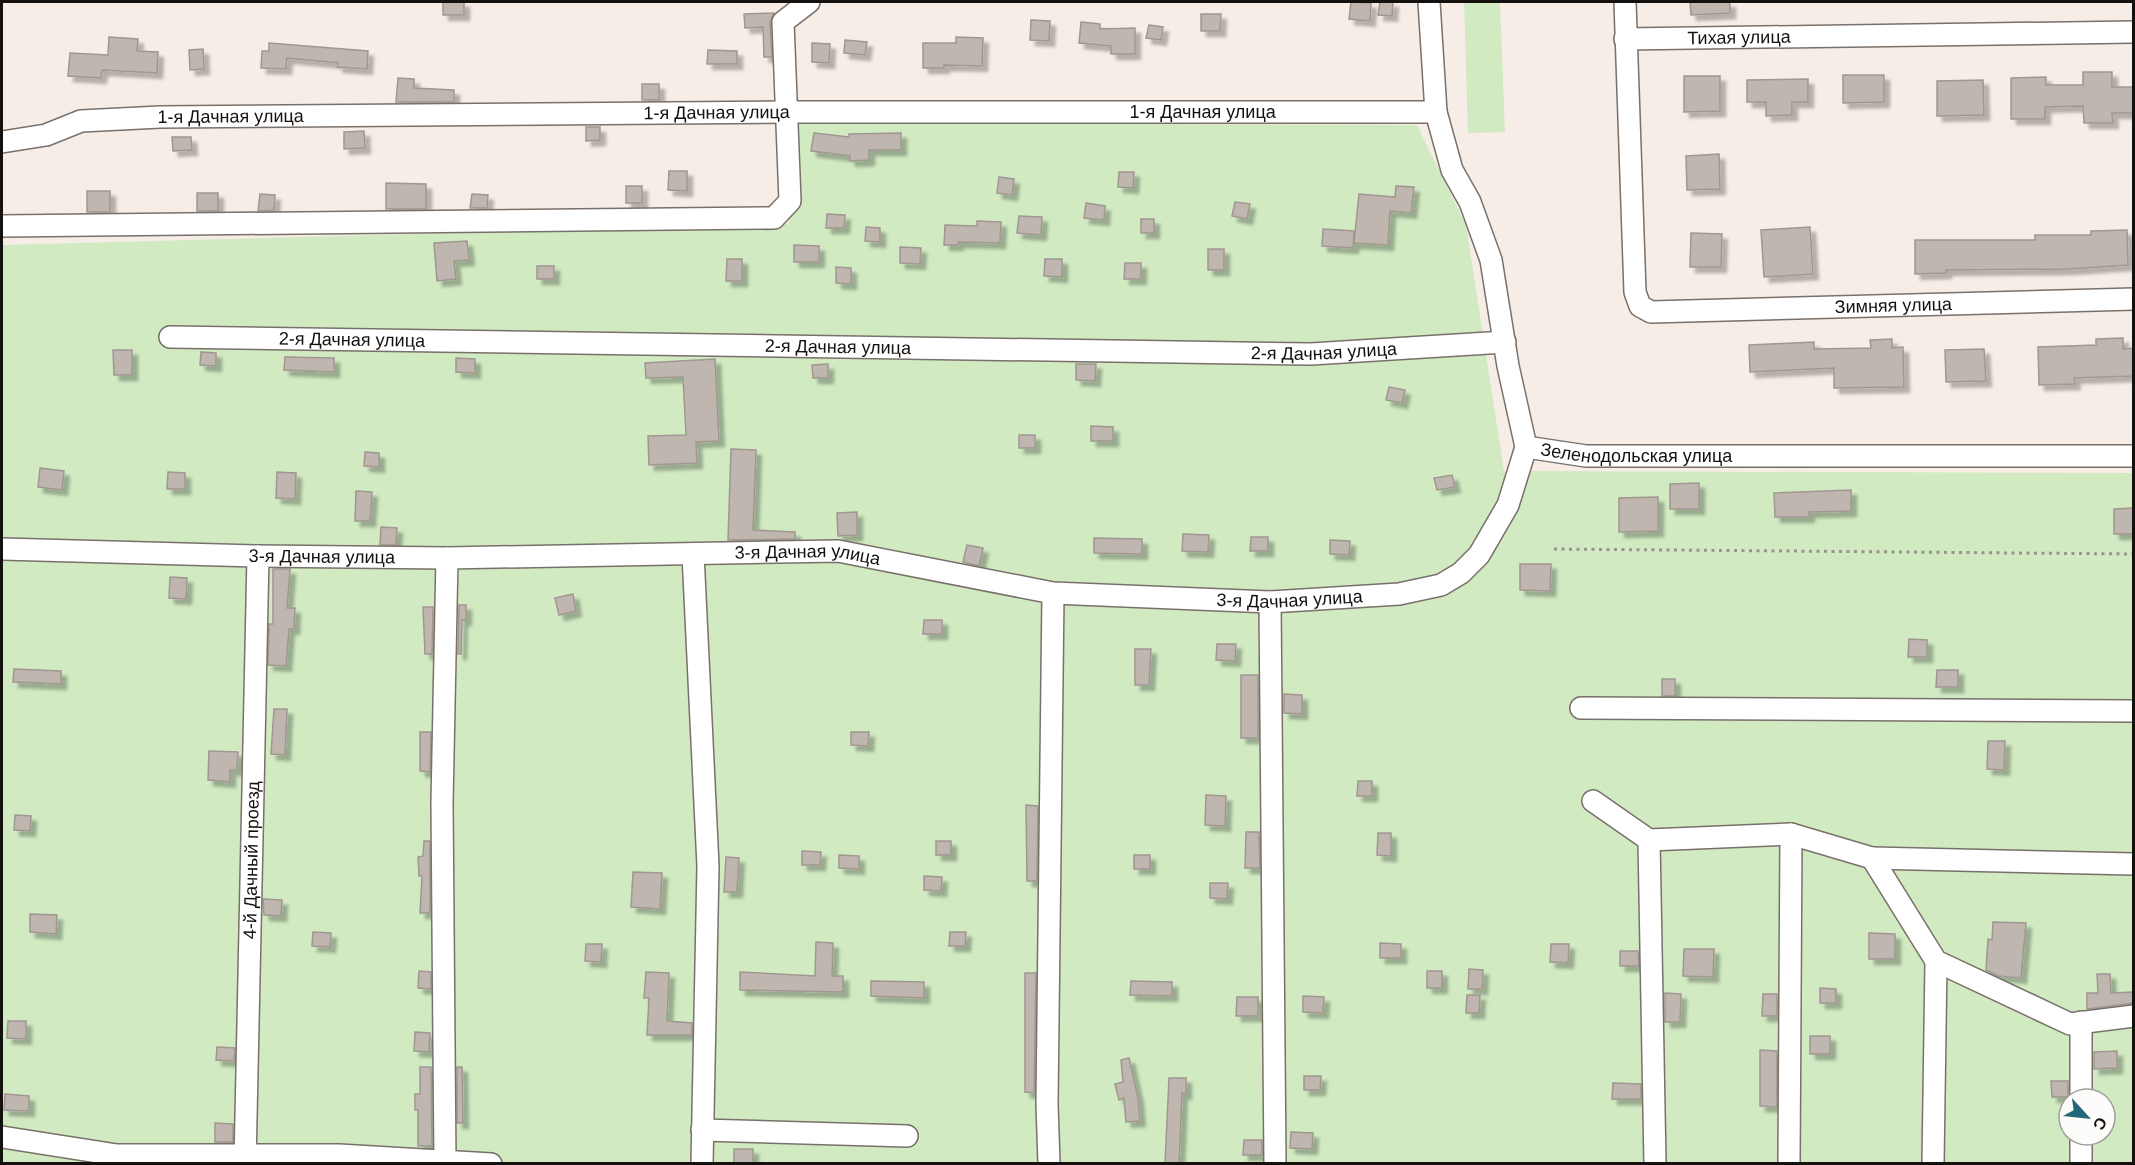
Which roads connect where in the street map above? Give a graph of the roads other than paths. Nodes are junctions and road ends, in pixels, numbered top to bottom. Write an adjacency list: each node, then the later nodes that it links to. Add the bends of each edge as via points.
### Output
1 (809, 2): 6 (street, via 783,22)
2 (1429, 2): 7 (street, Зеленодольская улица)
3 (1625, 2): 5 (street)
4 (2133, 32): 5 (street, Тихая улица)
5 (1625, 39): 10 (street, Зимняя улица, via 1635,292 1640,306 1651,312)
6 (786, 112): 7 (street, 1-я Дачная улица); 8 (street, 1-я Дачная улица, via 160,117 81,121 46,135); 9 (street, via 790,201 774,218)
7 (1436, 112): 12 (street, Зеленодольская улица, via 1452,171 1470,202 1491,260)
8 (2, 142)
9 (2, 226)
10 (2133, 299)
11 (170, 337): 12 (street, 2-я Дачная улица, via 1311,354)
12 (1505, 342): 13 (street, Зеленодольская улица)
13 (1526, 447): 14 (street, Зеленодольская улица, via 1586,456); 20 (street, 3-я Дачная улица, via 1497,528 1461,573 1423,591)
14 (2133, 456)
15 (2, 549): 17 (street, 3-я Дачная улица)
16 (693, 554): 18 (street, 3-я Дачная улица); 19 (street, 3-я Дачная улица, via 838,551); 32 (street, via 708,866)
17 (258, 556): 18 (street, 3-я Дачная улица); 36 (street, 4-й Дачный проезд)
18 (447, 558): 37 (street, via 442,803)
19 (1053, 593): 20 (street, 3-я Дачная улица); 40 (street)
20 (1270, 602): 41 (street)
21 (1581, 708): 22 (street)
22 (2133, 711)
23 (1593, 801): 25 (street)
24 (1791, 834): 25 (street); 26 (street); 43 (street)
25 (1649, 840): 42 (street)
26 (1872, 858): 27 (street); 28 (street)
27 (2133, 864)
28 (1936, 961): 30 (street, via 2070,1024); 44 (street)
29 (2133, 1016): 30 (street)
30 (2081, 1022): 31 (street)
31 (2081, 1087)
32 (702, 1130): 33 (street); 39 (street)
33 (907, 1136)
34 (2, 1137): 36 (street, via 117,1155)
35 (2081, 1147): 45 (street)
36 (245, 1159): 37 (street)
37 (445, 1162): 38 (street)
38 (491, 1164)
39 (702, 1164)
40 (1049, 1164)
41 (1275, 1164)
42 (1655, 1164)
43 (1790, 1164)
44 (1933, 1164)
45 (2081, 1164)

